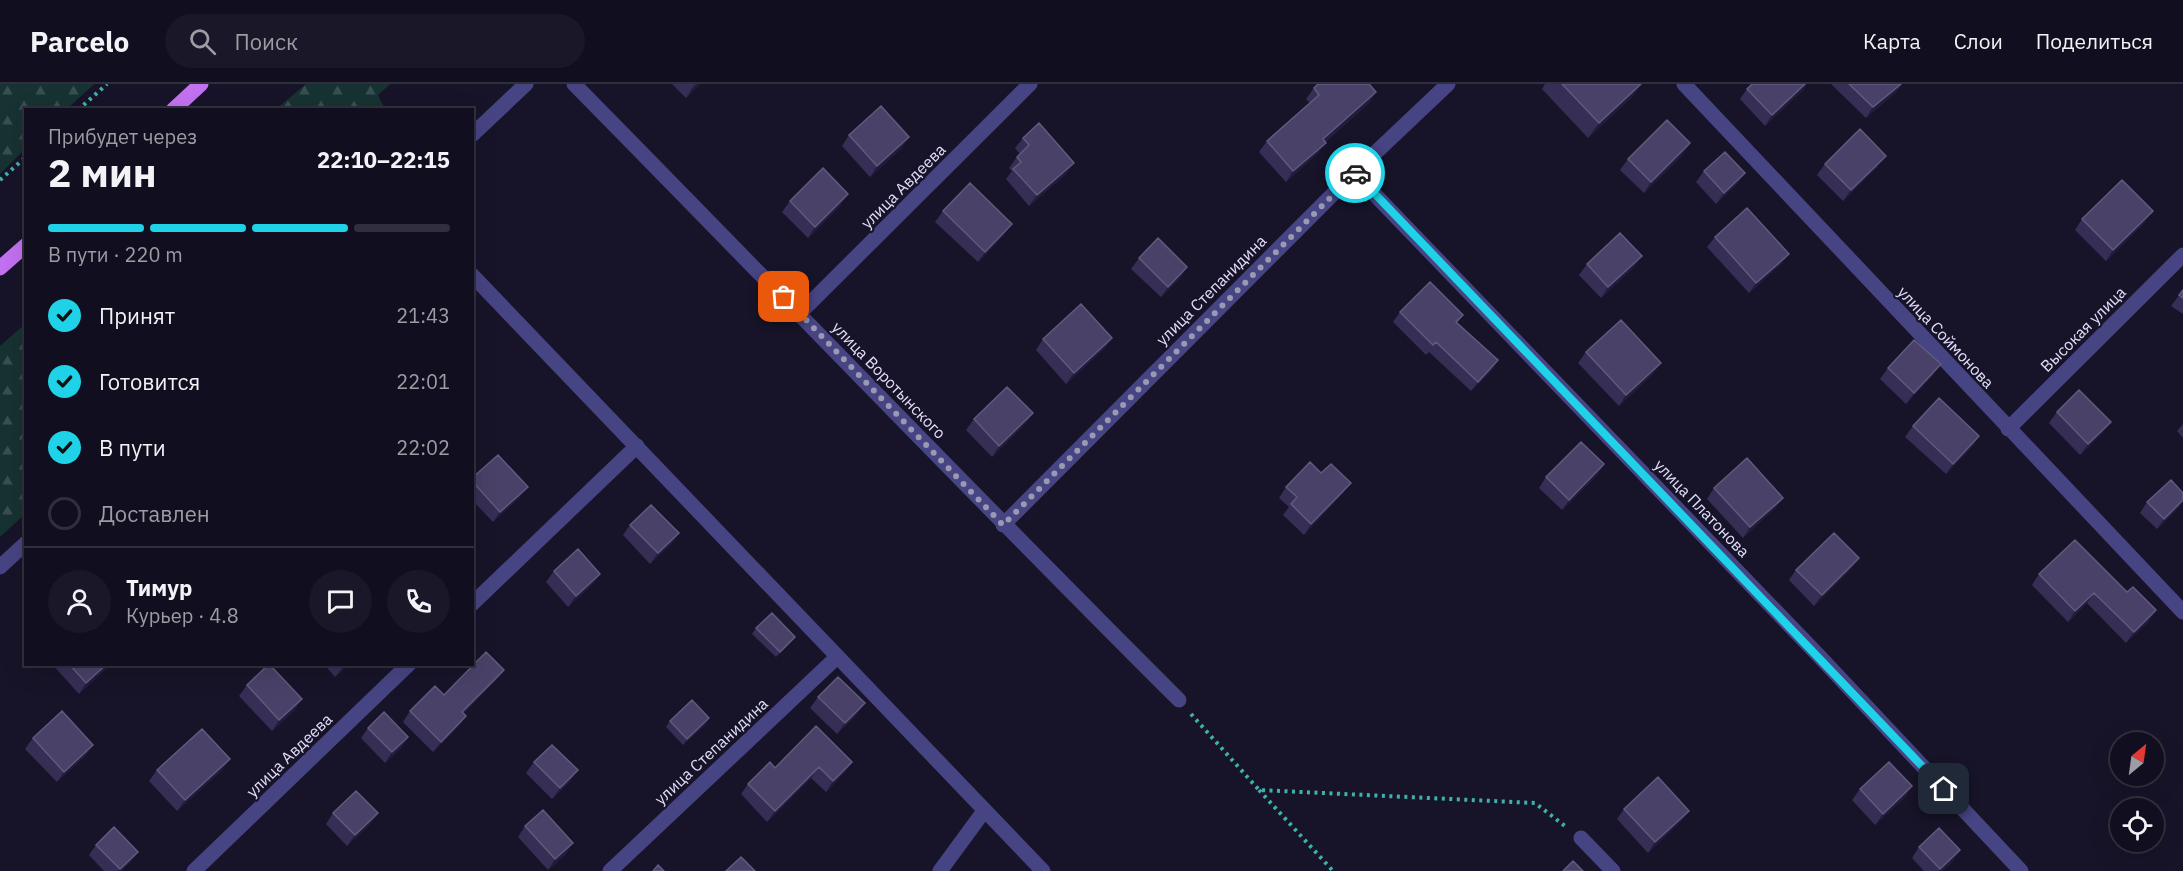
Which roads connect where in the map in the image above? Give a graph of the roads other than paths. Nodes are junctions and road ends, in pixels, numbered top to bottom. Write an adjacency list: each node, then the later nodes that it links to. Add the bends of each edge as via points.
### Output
1 (201, 84): 7 (main road)
2 (526, 84): 8 (street)
3 (574, 84): 14 (street, улица Воротынского)
4 (1030, 84): 14 (street, улица Авдеева)
5 (1448, 84): 9 (street, улица Степанидина)
6 (1684, 84): 15 (street, улица Соймонова)
7 (175, 108)
8 (474, 133)
9 (1354, 172): 17 (street, улица Степанидина); 32 (street, улица Платонова)
10 (24, 247): 12 (main road)
11 (2183, 255): 15 (street, Высокая улица)
12 (0, 268)
13 (474, 277): 16 (street)
14 (800, 313): 17 (street, улица Воротынского)
15 (2008, 429): 21 (street, улица Соймонова)
16 (637, 446): 20 (street); 22 (street)
17 (1003, 525): 24 (street, улица Воротынского)
18 (24, 545): 19 (street)
19 (0, 567)
20 (474, 602)
21 (2183, 612)
22 (837, 657): 25 (street); 28 (street, улица Степанидина)
23 (407, 666): 27 (street, улица Авдеева)
24 (1179, 700)
25 (984, 811): 29 (street); 30 (street)
26 (1581, 838): 31 (street)
27 (194, 871)
28 (610, 871)
29 (940, 871)
30 (1044, 871)
31 (1613, 871)
32 (2021, 871)

